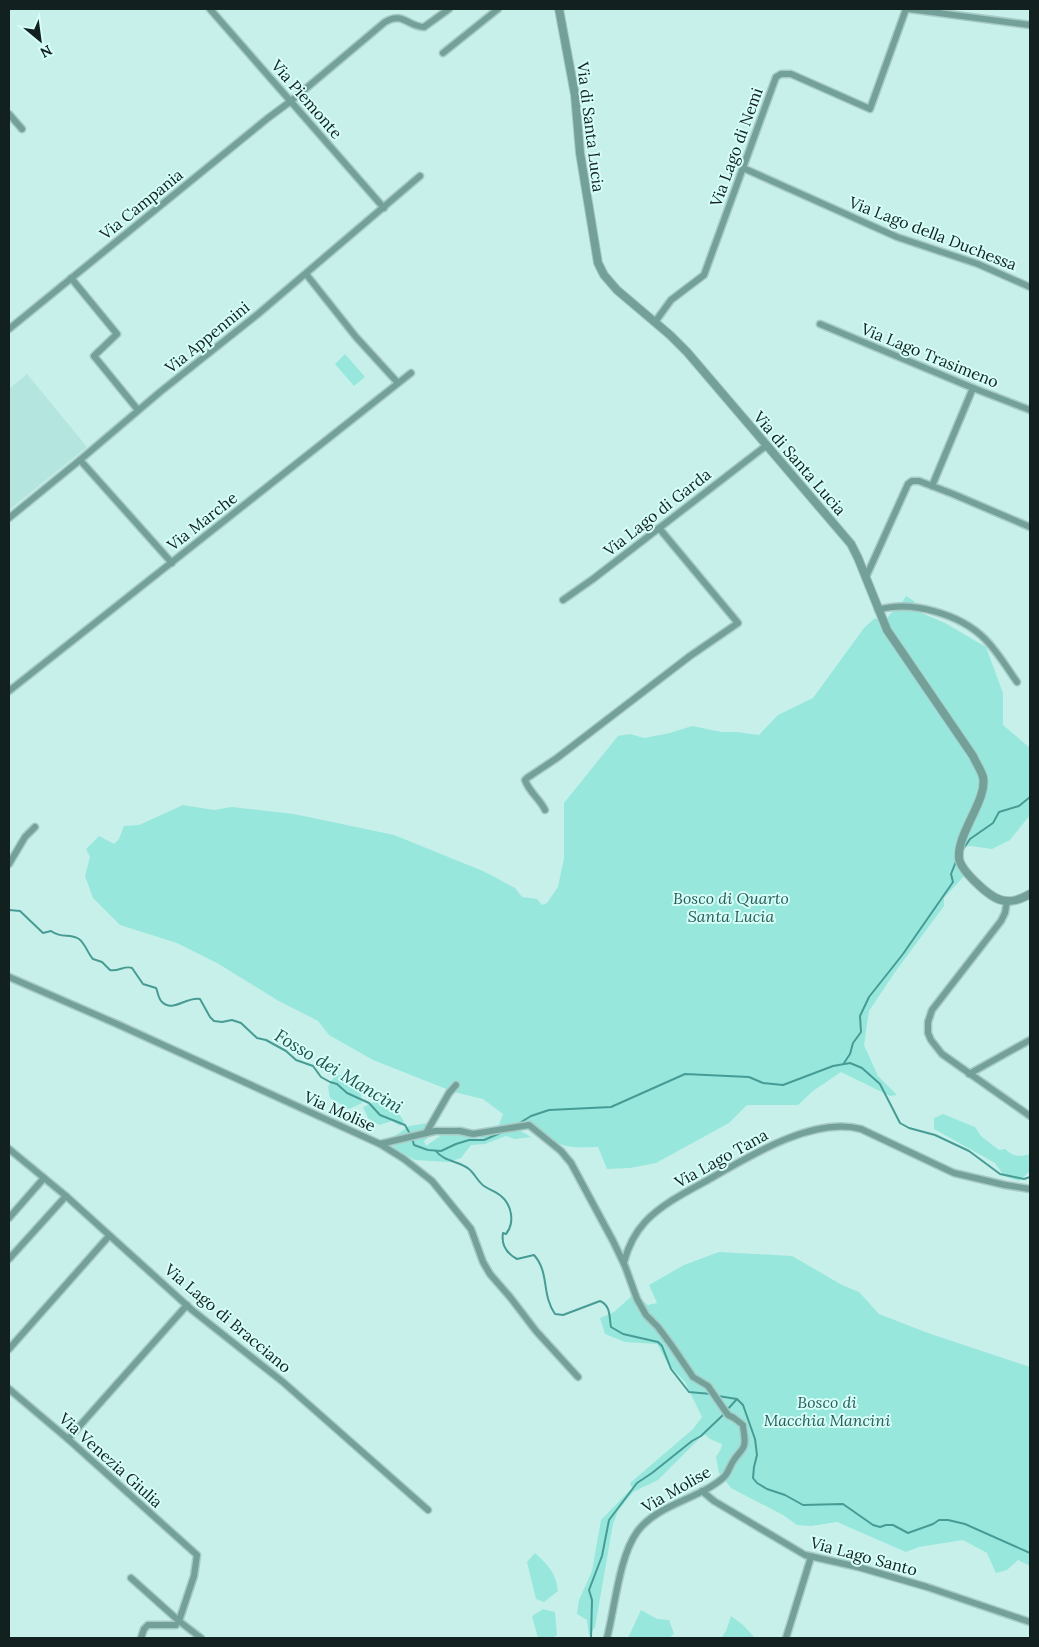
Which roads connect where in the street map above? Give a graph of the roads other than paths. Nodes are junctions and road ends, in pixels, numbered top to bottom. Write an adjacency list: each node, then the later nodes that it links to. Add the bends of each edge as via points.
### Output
1 (210, 9): 8 (street, Via Piemonte)
2 (449, 9): 8 (street, Via Campania, via 424,27 398,18 388,20)
3 (498, 9): 7 (street)
4 (559, 9): 17 (street, Via di Santa Lucia, via 598,262 617,290)
5 (908, 9): 6 (street); 11 (street, Via Lago di Nemi, via 870,109 791,74 781,74 774,81)
6 (1030, 25)
7 (443, 53)
8 (291, 101): 13 (street, Via Piemonte); 15 (street, Via Campania)
9 (9, 114): 10 (street)
10 (22, 129)
11 (743, 168): 16 (street, Via Lago della Duchessa, via 897,238 978,264); 17 (street, Via Lago di Nemi, via 704,275 671,300)
12 (420, 176): 13 (street, Via Appennini)
13 (384, 208): 14 (street, Via Appennini)
14 (306, 274): 21 (street); 23 (street, Via Appennini)
15 (71, 278): 19 (street, Via Campania); 23 (street, via 117,334 94,356)
16 (1030, 287)
17 (655, 322): 25 (street, Via di Santa Lucia, via 694,360)
18 (820, 324): 22 (street, Via Lago Trasimeno)
19 (9, 329)
20 (412, 373): 21 (street, Via Marche)
21 (398, 383): 31 (street, Via Marche)
22 (973, 388): 24 (street, Via Lago Trasimeno); 27 (street)
23 (138, 410): 26 (street, Via Appennini)
24 (1030, 410)
25 (766, 445): 30 (street, Via Lago di Garda); 32 (street, Via di Santa Lucia, via 851,544)
26 (80, 460): 28 (street, Via Appennini); 31 (street)
27 (932, 486): 29 (street); 32 (street, via 916,480 908,484)
28 (9, 518)
29 (1030, 527)
30 (659, 528): 33 (street, Via Lago di Garda); 37 (street, via 738,623 527,778 527,785)
31 (172, 563): 36 (street, Via Marche)
32 (866, 577): 34 (street, Via di Santa Lucia)
33 (563, 600)
34 (878, 610): 35 (street, via 912,606 966,626 990,644); 41 (street, Via di Santa Lucia, via 887,630 973,756 982,775 982,790 962,839 959,858 966,872 990,894)
35 (1017, 682)
36 (9, 691)
37 (544, 810)
38 (35, 827): 39 (street)
39 (9, 864)
40 (1030, 894): 41 (street)
41 (1007, 901): 44 (street, via 1001,920 936,1004 928,1022 929,1036 935,1046)
42 (9, 978): 48 (street, Via Molise)
43 (1030, 1040): 44 (street)
44 (969, 1074): 46 (street)
45 (456, 1085): 47 (street)
46 (1030, 1116)
47 (426, 1133): 48 (street, Via Molise); 56 (street, Via Molise, via 473,1134 529,1125 568,1158)
48 (380, 1144): 59 (street, via 432,1181 471,1229 490,1274)
49 (9, 1149): 50 (street, Via Lago di Bracciano)
50 (44, 1178): 52 (street, Via Lago di Bracciano); 53 (street)
51 (1030, 1189): 56 (street, Via Lago Tana, via 954,1174 861,1129 821,1130 756,1152 658,1210 637,1232)
52 (66, 1196): 54 (street, Via Lago di Bracciano); 55 (street)
53 (9, 1218)
54 (110, 1236): 57 (street, Via Lago di Bracciano); 58 (street)
55 (9, 1259)
56 (624, 1262): 62 (street, Via Molise, via 646,1315 693,1377 708,1386 728,1416 743,1425 743,1449 726,1475)
57 (187, 1306): 61 (street); 63 (street, Via Lago di Bracciano, via 283,1382)
58 (9, 1349)
59 (578, 1377)
60 (9, 1389): 61 (street, Via Venezia Giulia)
61 (68, 1439): 67 (street, Via Venezia Giulia, via 198,1557)
62 (702, 1491): 64 (street, Via Lago Santo); 70 (street, Via Molise, via 648,1520 635,1535 625,1558)
63 (428, 1510)
64 (811, 1557): 66 (street, Via Lago Santo, via 867,1569); 71 (street)
65 (131, 1578): 67 (street)
66 (1030, 1622)
67 (178, 1623): 68 (street, via 148,1625); 69 (street)
68 (141, 1638)
69 (201, 1638)
70 (607, 1638)
71 (786, 1638)

